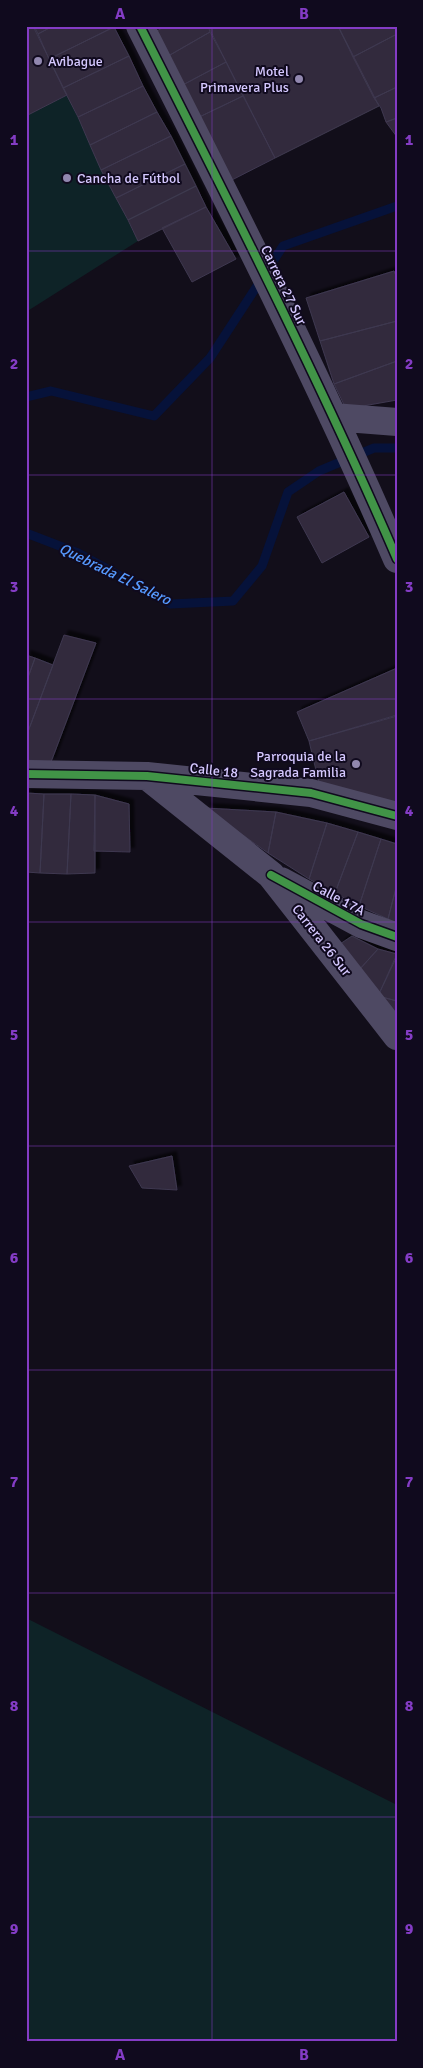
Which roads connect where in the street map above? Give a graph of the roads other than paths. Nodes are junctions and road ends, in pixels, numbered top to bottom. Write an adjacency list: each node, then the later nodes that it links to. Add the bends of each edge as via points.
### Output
1 (140, 26): 2 (street, Carrera 27 Sur)
2 (335, 420): 3 (street); 4 (street, Carrera 27 Sur)
3 (397, 422)
4 (397, 559)
5 (26, 774): 6 (street, Calle 18)
6 (147, 776): 7 (street, Calle 18, via 311,793); 8 (street, Carrera 26 Sur)
7 (397, 816)
8 (271, 875): 9 (street, Calle 17A, via 361,924); 10 (street, Carrera 26 Sur)
9 (397, 937)
10 (397, 1036)

